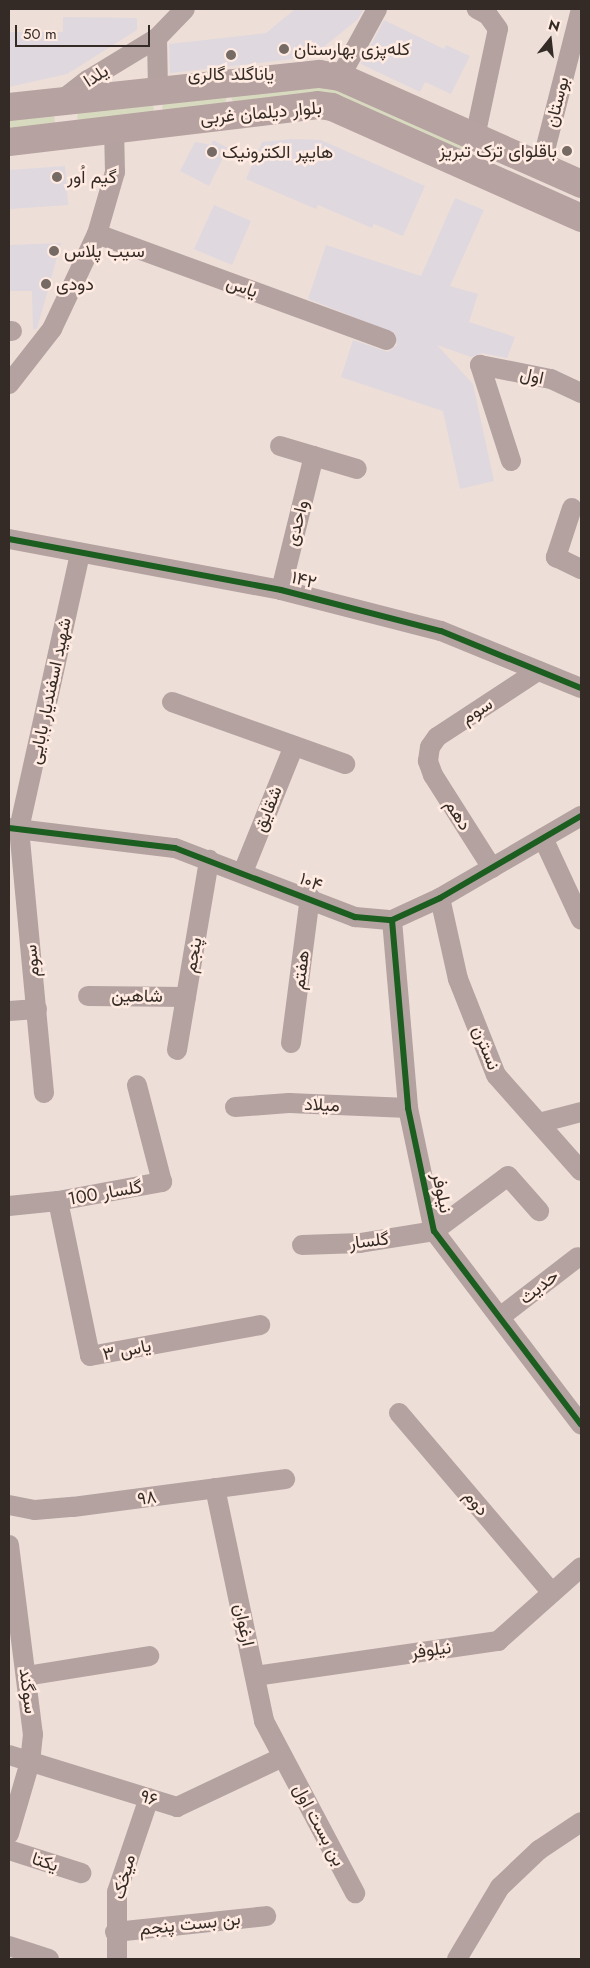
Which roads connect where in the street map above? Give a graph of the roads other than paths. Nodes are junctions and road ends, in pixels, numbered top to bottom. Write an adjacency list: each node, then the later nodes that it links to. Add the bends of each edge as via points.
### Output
1 (185, 9): 5 (street, یلدا)
2 (377, 9): 6 (street)
3 (477, 9): 12 (street, via 488,15 498,29)
4 (580, 15): 14 (street, بوستان)
5 (157, 38): 7 (street); 8 (street, یلدا, via 88,80)
6 (340, 77): 7 (main road, بلوار دیلمان غربی, via 319,74); 12 (main road, بلوار دیلمان غربی)
7 (158, 91): 8 (main road, بلوار دیلمان غربی)
8 (62, 100): 9 (main road, بلوار دیلمان غربی); 11 (main road)
9 (9, 107)
10 (114, 129): 11 (main road, بلوار دیلمان غربی); 16 (main road, بلوار دیلمان غربی, via 302,106 332,107); 17 (street, via 115,172)
11 (66, 135): 13 (main road, بلوار دیلمان غربی)
12 (475, 136): 14 (main road, بلوار دیلمان غربی)
13 (9, 142)
14 (541, 166): 15 (main road, بلوار دیلمان غربی)
15 (581, 184)
16 (581, 218)
17 (97, 234): 18 (street, یاس); 19 (street, via 52,329)
18 (386, 340)
19 (9, 384)
20 (581, 393): 23 (street, اول, via 551,380 480,365)
21 (280, 446): 22 (street)
22 (314, 456): 24 (street); 29 (street, واحدی)
23 (511, 461)
24 (357, 468)
25 (572, 508): 28 (street, via 556,557)
26 (9, 539): 27 (street, ۱۴۲)
27 (80, 553): 29 (street, ۱۴۲); 37 (street, شهید اسفندیار بابایی)
28 (581, 569)
29 (280, 590): 30 (street, ۱۴۲, via 441,631)
30 (538, 671): 31 (street, ۱۴۲); 34 (street, سوم, via 437,737 430,747)
31 (581, 688)
32 (172, 702): 33 (street)
33 (294, 746): 35 (street); 41 (street, شقایق)
34 (428, 761): 40 (street, دهم, via 432,775)
35 (345, 764)
36 (581, 816): 38 (street, ۱۰۴)
37 (14, 828): 39 (street, ۱۰۴, via 175,848); 48 (street, سوم)
38 (543, 838): 40 (street, ۱۰۴); 45 (street)
39 (208, 860): 41 (street, ۱۰۴); 47 (street, پنجم)
40 (492, 868): 43 (street, ۱۰۴)
41 (243, 872): 42 (street, ۱۰۴)
42 (310, 897): 44 (street, ۱۰۴, via 355,917); 50 (street, هفتم)
43 (440, 898): 44 (street, ۱۰۴); 57 (street, نسترن, via 458,979 496,1075)
44 (392, 920): 55 (street, نیلوفر)
45 (581, 920)
46 (88, 996): 47 (street, شاهین)
47 (186, 997): 51 (street, پنجم)
48 (37, 1009): 49 (street); 53 (street, سوم)
49 (9, 1011)
50 (291, 1043)
51 (177, 1050)
52 (137, 1085): 59 (street, گلسار 100, via 162,1182)
53 (44, 1094)
54 (235, 1107): 55 (street, میلاد, via 288,1104)
55 (408, 1108): 62 (street, نیلوفر)
56 (581, 1112): 57 (street)
57 (539, 1123): 58 (street, نسترن)
58 (581, 1171)
59 (58, 1201): 60 (street, گلسار 100); 66 (street, یاس ۳, via 90,1356)
60 (9, 1206)
61 (539, 1211): 62 (street, via 508,1176)
62 (434, 1231): 63 (street, گلسار, via 360,1243); 65 (street, نیلوفر)
63 (302, 1245)
64 (578, 1257): 65 (street, حدیث)
65 (500, 1317): 68 (street, نیلوفر)
66 (260, 1325)
67 (399, 1413): 74 (street, دوم)
68 (581, 1425)
69 (285, 1479): 70 (street, ۹۸)
70 (215, 1488): 71 (street, ۹۸, via 73,1507 36,1510); 78 (street, ارغوان)
71 (9, 1505)
72 (9, 1544): 75 (street, سوگند)
73 (581, 1567): 74 (street, نیلوفر)
74 (552, 1593): 78 (street, نیلوفر, via 498,1641)
75 (15, 1633): 77 (street, سوگند)
76 (149, 1656): 77 (street)
77 (26, 1676): 81 (street, سوگند, via 34,1734)
78 (255, 1676): 80 (street, ارغوان, via 264,1721)
79 (9, 1755): 81 (street, ۹۶)
80 (283, 1757): 82 (street, ۹۶, via 177,1807); 87 (street, بن بست اول)
81 (30, 1762): 82 (street, ۹۶); 84 (street, سوگند)
82 (148, 1798): 89 (street, میخک, via 117,1892)
83 (581, 1822): 93 (street, via 539,1850 500,1887)
84 (9, 1834)
85 (9, 1850): 86 (street, یکتا)
86 (81, 1873)
87 (355, 1893)
88 (266, 1916): 89 (street, بن بست پنجم)
89 (115, 1932): 92 (street, میخک)
90 (9, 1946): 91 (street)
91 (49, 1959)
92 (117, 1959)
93 (457, 1959)

